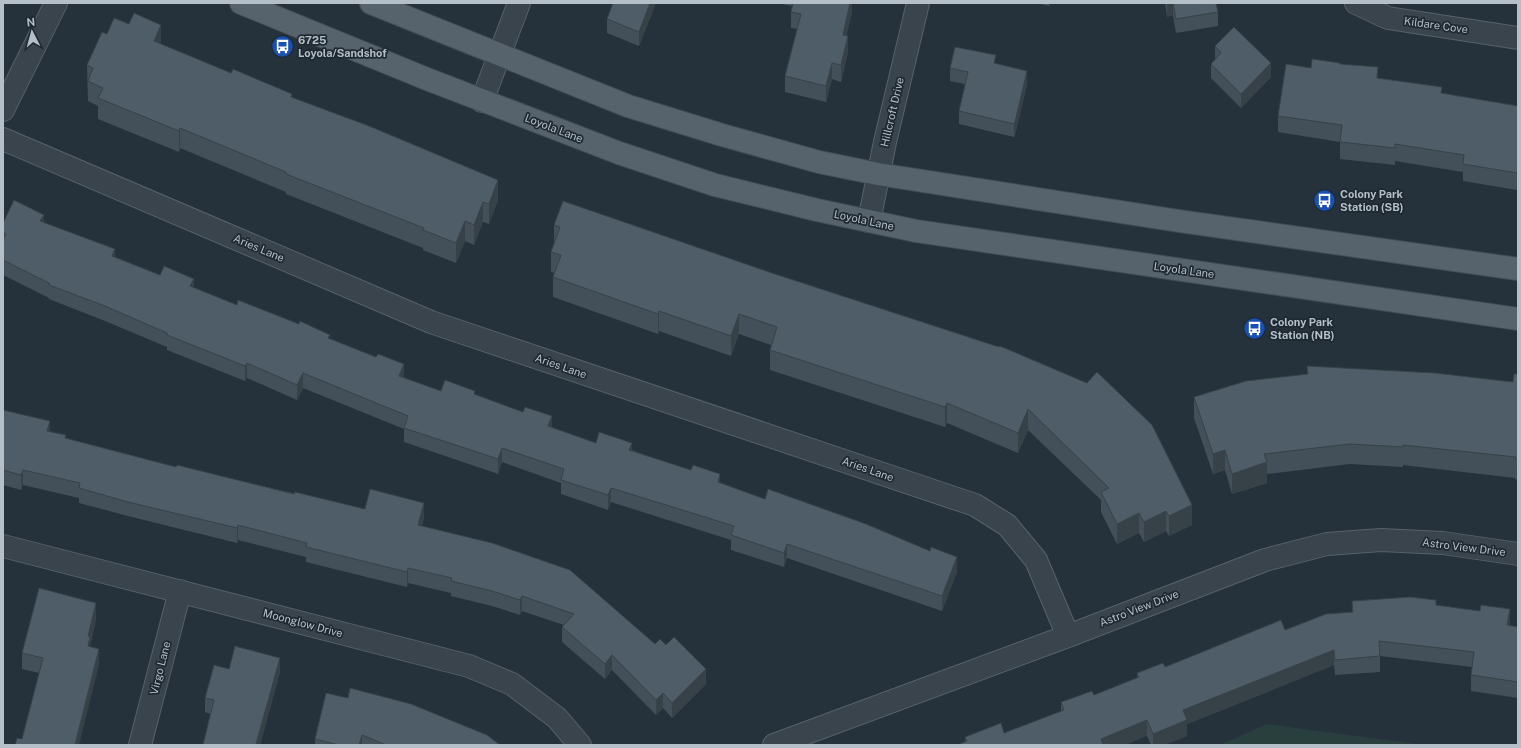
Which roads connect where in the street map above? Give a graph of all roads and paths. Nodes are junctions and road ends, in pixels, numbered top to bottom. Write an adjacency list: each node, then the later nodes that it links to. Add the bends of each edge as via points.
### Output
1 (56, 3): 9 (street)
2 (241, 3): 10 (main road, Loyola Lane)
3 (371, 3): 8 (main road)
4 (519, 3): 8 (street)
5 (918, 3): 12 (street, Hillcroft Drive)
6 (1356, 3): 7 (street, Kildare Cove, via 1388,18)
7 (1518, 38)
8 (499, 54): 10 (street); 12 (main road, via 628,106 819,162)
9 (5, 101)
10 (482, 101): 13 (main road, Loyola Lane, via 620,153 715,185)
11 (3, 139): 19 (street, Aries Lane, via 431,322 975,505 1007,525 1036,560)
12 (878, 174): 13 (street, Hillcroft Drive); 14 (main road, via 1179,221)
13 (869, 221): 15 (main road, Loyola Lane, via 924,232)
14 (1518, 269)
15 (1518, 319)
16 (3, 546): 18 (street, Moonglow Drive)
17 (1518, 554): 19 (street, Astro View Drive, via 1443,543 1381,540 1327,544 1265,560)
18 (180, 591): 20 (street, Virgo Lane); 21 (street, Moonglow Drive, via 469,666 512,684 557,718)
19 (1068, 636): 22 (street, Astro View Drive)
20 (140, 745)
21 (580, 745)
22 (774, 745)

